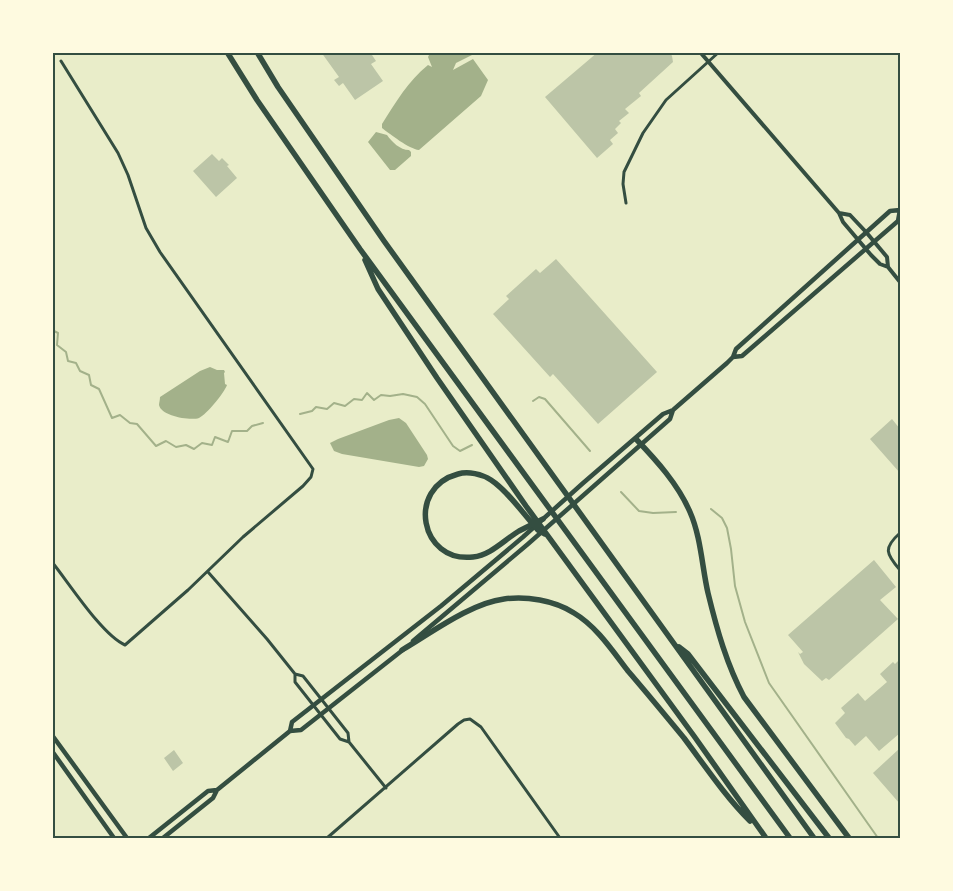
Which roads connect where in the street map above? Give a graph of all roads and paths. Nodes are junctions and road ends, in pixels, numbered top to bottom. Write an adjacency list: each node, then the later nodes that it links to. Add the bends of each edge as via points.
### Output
1 (227, 52): 14 (highway)
2 (257, 52): 27 (highway, via 384,241)
3 (700, 52): 6 (street)
4 (719, 52): 6 (street)
5 (61, 61): 26 (street, via 118,153 146,228 160,252 312,469 311,478)
6 (708, 62): 7 (street, via 666,100 643,133 624,172); 9 (street)
7 (626, 203)
8 (900, 210): 10 (main road, via 890,211); 12 (main road, via 898,221)
9 (839, 213): 10 (street, via 850,215); 11 (street, via 843,222)
10 (866, 232): 11 (main road); 12 (street)
11 (860, 239): 13 (street); 17 (main road, via 736,349)
12 (874, 242): 13 (main road); 15 (street, via 887,257)
13 (867, 248): 15 (street, via 880,264); 17 (main road, via 742,356)
14 (360, 249): 23 (highway, via 378,289 409,337); 47 (highway)
15 (888, 267): 16 (street)
16 (900, 282)
17 (733, 357): 18 (main road)
18 (673, 410): 19 (main road, via 663,414); 20 (main road, via 670,419)
19 (636, 438): 20 (highway); 21 (main road)
20 (641, 444): 28 (main road); 50 (highway, via 676,488 691,514 725,653 744,698)
21 (543, 519): 23 (highway, via 518,532 489,552 460,558 438,546 426,526 424,513 428,500 442,480 463,472 491,480 500,488 538,530); 30 (main road, via 441,606)
22 (900, 533): 25 (street, via 888,547 889,555)
23 (549, 537): 40 (highway)
24 (52, 562): 26 (street, via 100,623 125,644)
25 (900, 570)
26 (208, 572): 29 (street)
27 (676, 645): 48 (highway); 49 (highway, via 688,654)
28 (402, 650): 32 (main road); 40 (highway, via 487,603 526,599 562,606 600,636 734,804)
29 (295, 674): 30 (street, via 302,676); 31 (street, via 295,682)
30 (320, 699): 31 (main road); 32 (street)
31 (313, 705): 33 (street); 34 (main road, via 292,722)
32 (328, 709): 33 (main road); 36 (street, via 348,732)
33 (321, 715): 34 (main road, via 301,730); 36 (street, via 340,739)
34 (290, 731): 39 (main road)
35 (52, 736): 42 (main road)
36 (349, 742): 38 (street)
37 (52, 751): 41 (main road)
38 (386, 788): 45 (street); 46 (street, via 458,724 470,719 481,727)
39 (217, 790): 43 (main road, via 208,791); 44 (main road, via 213,798)
40 (764, 836)
41 (114, 838)
42 (127, 838)
43 (149, 838)
44 (163, 838)
45 (327, 838)
46 (560, 838)
47 (790, 838)
48 (814, 838)
49 (830, 838)
50 (849, 838)

